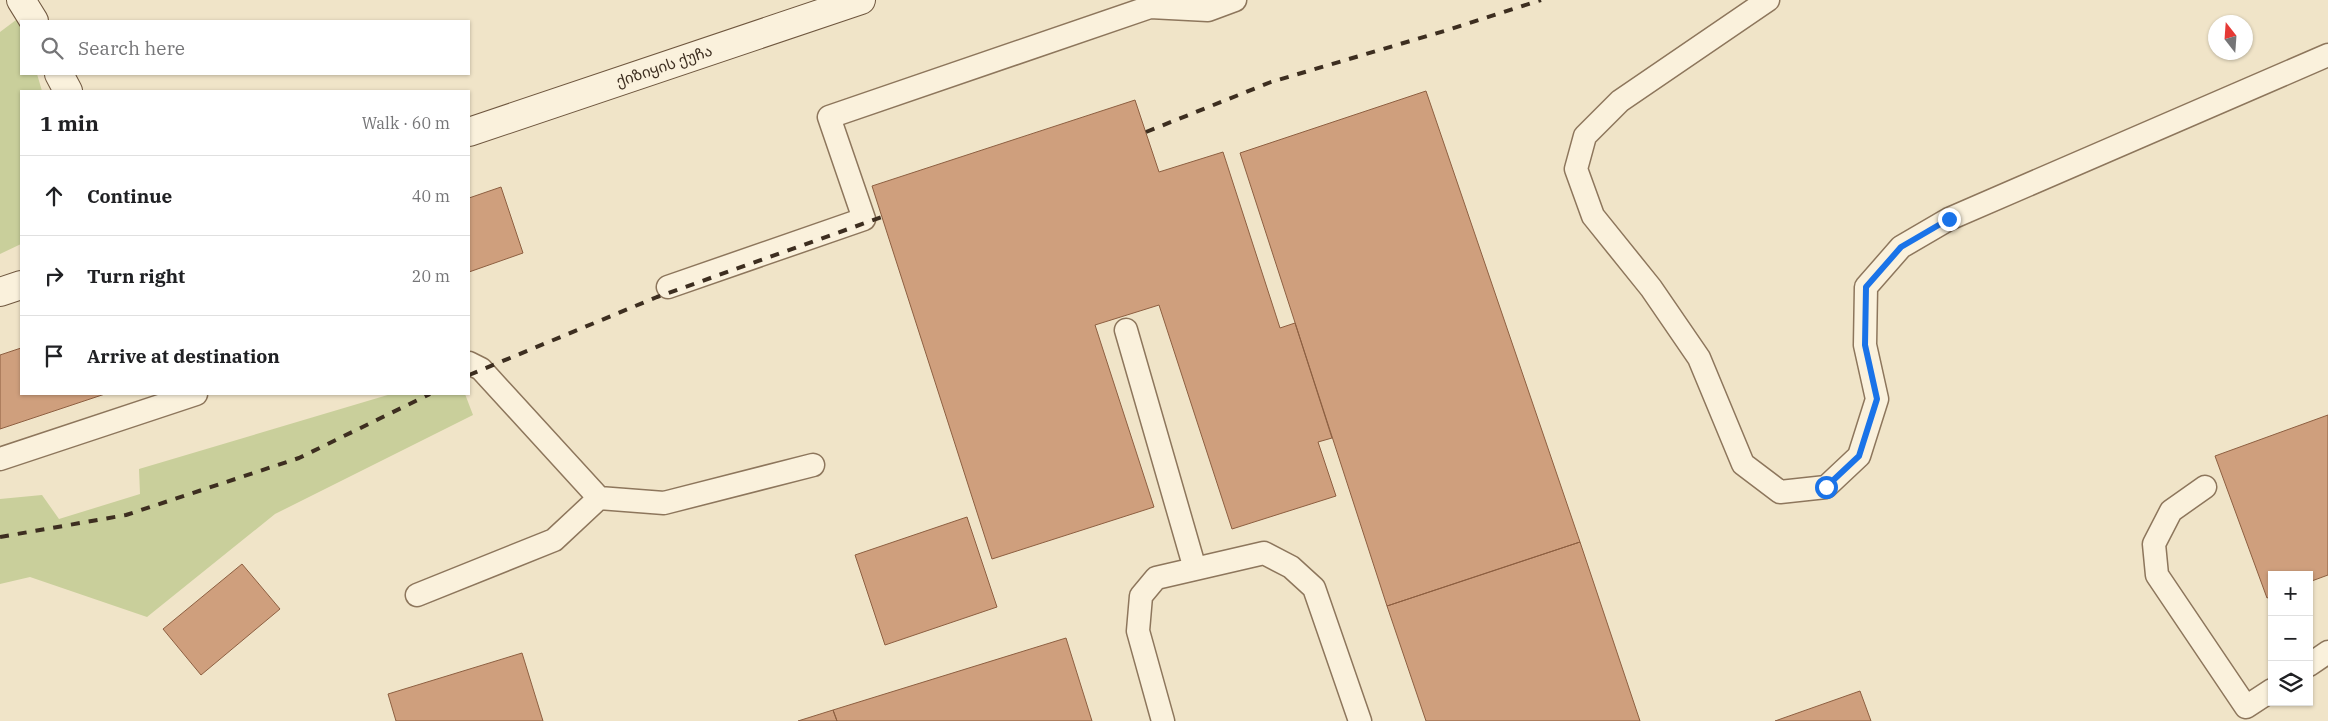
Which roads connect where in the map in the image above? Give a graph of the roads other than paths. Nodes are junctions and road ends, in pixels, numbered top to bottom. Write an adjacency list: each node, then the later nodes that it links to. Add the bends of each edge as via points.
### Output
1 (21, 0): 5 (street)
2 (861, 0): 9 (street, ქიზიყის ქუჩა)
3 (1234, 0): 11 (lane, via 1208,10 1150,7 829,117 864,219)
4 (1768, 0): 6 (lane, via 1620,101 1585,136 1576,169 1594,216 1651,288 1699,358 1743,464 1780,492 1826,487 1859,456 1877,399 1865,345 1866,287 1901,247 1949,219)
5 (33, 20)
6 (2328, 56)
7 (60, 75): 8 (street)
8 (67, 90)
9 (470, 132)
10 (20, 284): 12 (street)
11 (668, 287)
12 (0, 292)
13 (1126, 330): 20 (lane)
14 (470, 364): 19 (lane, via 481,369)
15 (193, 395): 16 (lane)
16 (0, 459)
17 (813, 465): 19 (lane, via 664,503)
18 (2205, 487): 25 (lane, via 2171,511 2154,544 2157,575)
19 (599, 498): 21 (lane, via 554,540)
20 (1195, 569): 26 (lane, via 1156,578 1141,596 1138,631); 27 (lane, via 1264,552 1291,567 1314,588)
21 (417, 595)
22 (2328, 652): 23 (lane)
23 (2313, 662)
24 (2268, 695): 25 (lane)
25 (2251, 714)
26 (1163, 721)
27 (1360, 721)

